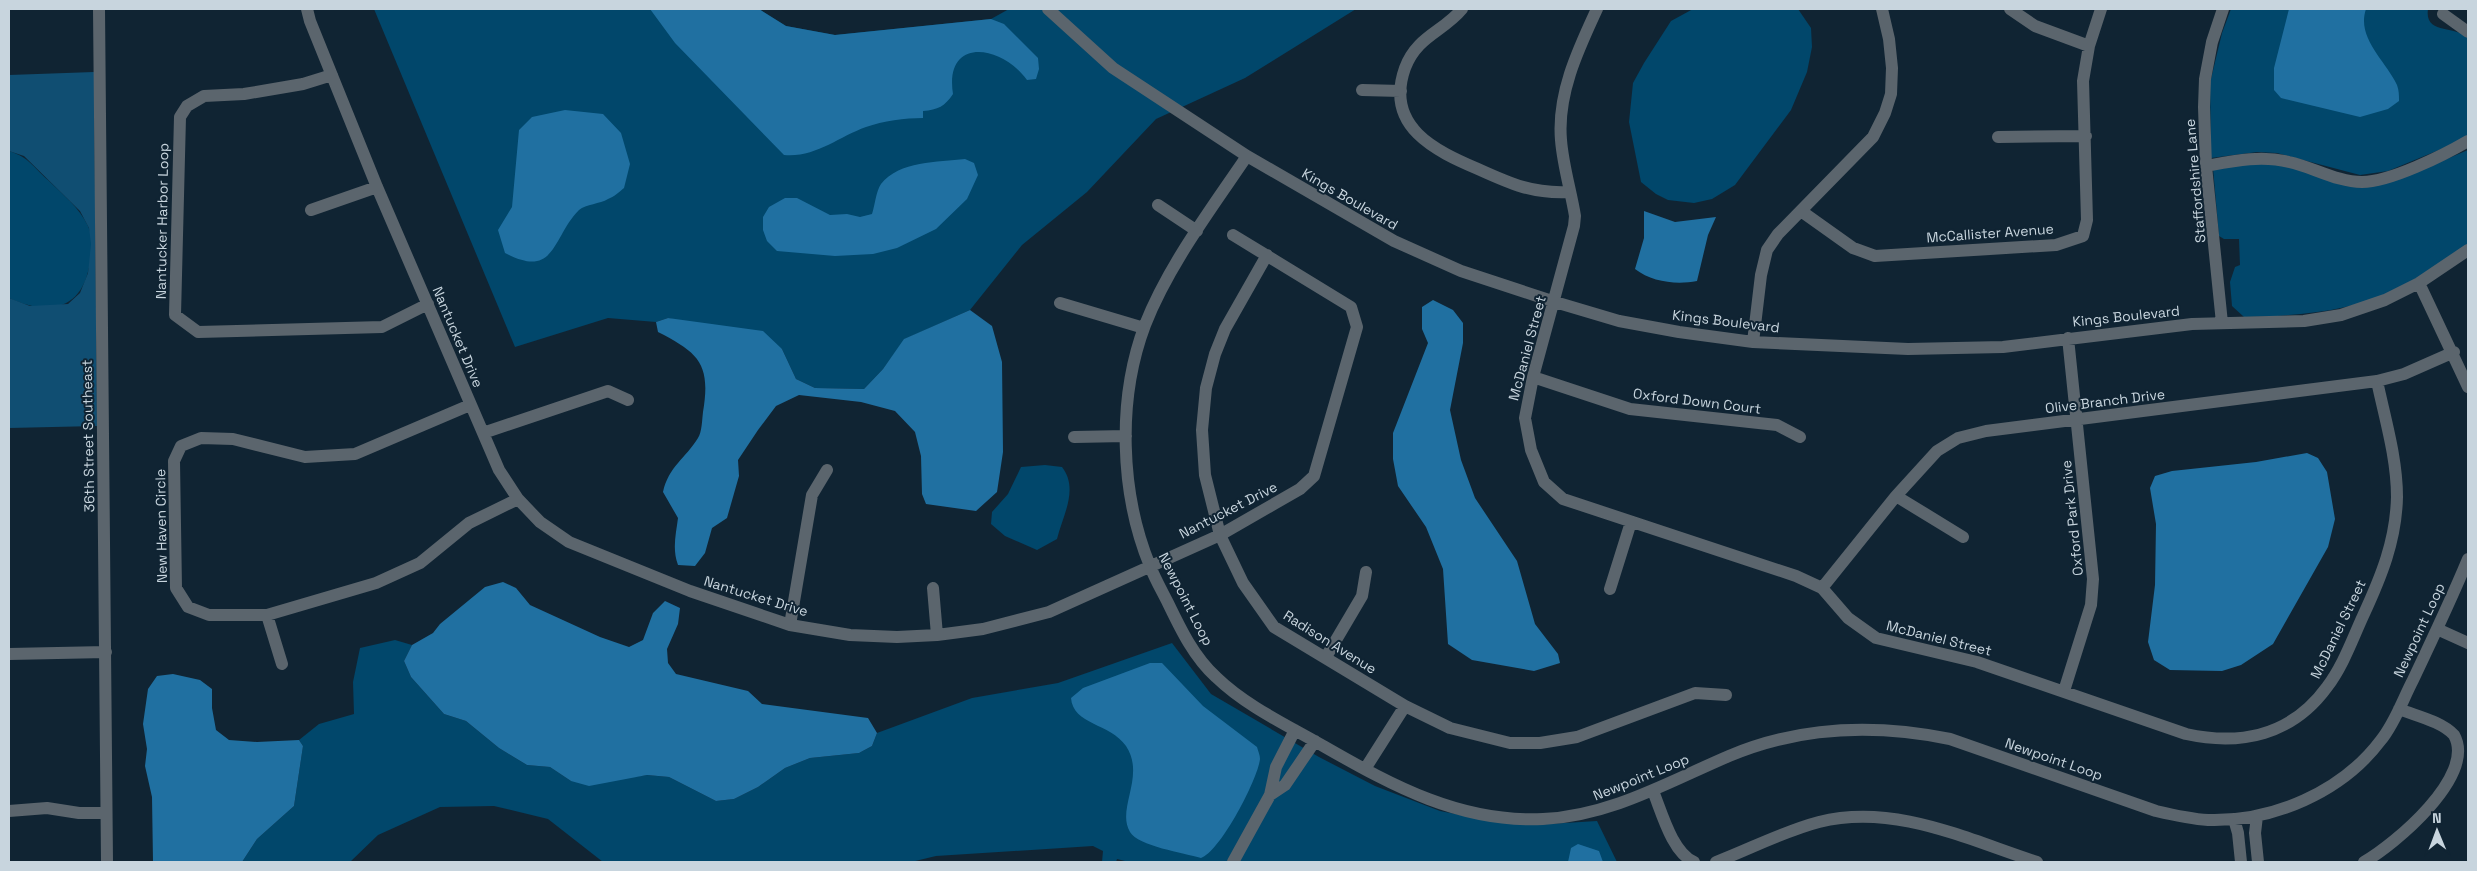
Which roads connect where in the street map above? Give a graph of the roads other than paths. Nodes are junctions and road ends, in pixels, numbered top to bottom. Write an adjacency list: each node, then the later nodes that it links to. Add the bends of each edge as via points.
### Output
1 (99, 9): 66 (street, 36th Street Southeast)
2 (307, 9): 13 (street, Nantucket Drive)
3 (1048, 9): 19 (street, Kings Boulevard, via 1113,68)
4 (1462, 9): 15 (street, via 1415,48 1405,69)
5 (1597, 9): 22 (street, McDaniel Street, via 1567,81 1562,111 1561,140)
6 (1882, 9): 25 (street, via 1892,68 1891,94 1884,113 1873,137)
7 (2010, 9): 12 (street, via 2035,26)
8 (2101, 9): 12 (street, McCallister Avenue)
9 (2223, 9): 20 (street, Staffordshire Lane, via 2205,79)
10 (2443, 14): 11 (street)
11 (2468, 32)
12 (2089, 46): 16 (street, McCallister Avenue, via 2083,81)
13 (332, 75): 21 (street, Nantucket Drive); 33 (street, Nantucker Harbor Loop, via 303,84 244,94 204,96 187,106 180,117 175,315 198,332 382,327)
14 (1362, 90): 15 (street)
15 (1401, 91): 22 (street, via 1403,108 1411,125 1419,137 1434,149 1529,190)
16 (2086, 136): 17 (street); 25 (street, McCallister Avenue, via 2087,220 2083,236 2056,245 1875,256 1853,248)
17 (1998, 137)
18 (2468, 141): 20 (street, via 2397,174 2362,182 2281,161 2255,158)
19 (1247, 156): 26 (street, Newpoint Loop); 31 (street, Kings Boulevard, via 1394,241 1461,271)
20 (2206, 166): 34 (street, Staffordshire Lane)
21 (377, 187): 24 (street); 33 (street, Nantucket Drive)
22 (1570, 192): 31 (street, McDaniel Street, via 1574,226)
23 (1158, 205): 26 (street)
24 (311, 210)
25 (1801, 211): 37 (street, via 1767,250)
26 (1197, 231): 35 (street, Newpoint Loop, via 1160,290)
27 (1233, 235): 29 (street, Nantucket Drive)
28 (2468, 250): 30 (street, Kings Boulevard)
29 (1267, 255): 53 (street, Radison Avenue, via 1225,329 1206,388 1202,430 1205,475); 53 (street, Nantucket Drive, via 1351,307 1357,327 1314,476 1300,490)
30 (2419, 283): 34 (street, Kings Boulevard, via 2341,315 2304,322); 38 (street)
31 (1555, 302): 37 (street, Kings Boulevard, via 1619,320); 39 (street, McDaniel Street)
32 (1060, 303): 35 (street)
33 (428, 304): 43 (street, Nantucket Drive)
34 (2222, 323): 36 (street, Kings Boulevard)
35 (1144, 328): 46 (street, Newpoint Loop, via 1132,369)
36 (2068, 338): 37 (street, Kings Boulevard, via 2003,346 1908,348); 44 (street, Oxford Park Drive)
37 (1753, 342)
38 (2454, 352): 40 (street, Olive Branch Drive, via 2404,374); 41 (street)
39 (1533, 377): 47 (street, Oxford Down Court, via 1630,410 1776,425); 52 (street, McDaniel Street, via 1525,418 1531,450 1544,482 1563,499)
40 (2377, 381): 44 (street, Olive Branch Drive); 70 (street, McDaniel Street, via 2396,478 2395,520 2390,548 2382,574 2336,673 2312,705 2289,722 2259,735 2215,739 2186,734)
41 (2468, 387)
42 (628, 400): 45 (street, via 608,391)
43 (470, 405): 45 (street, Nantucket Drive); 61 (street, New Haven Circle, via 354,454 305,457 233,440 201,438 181,446 174,461 176,588 188,607 209,615)
44 (2076, 420): 50 (street, Olive Branch Drive, via 1986,430 1958,438 1937,451); 70 (street, Oxford Park Drive, via 2093,579 2091,605)
45 (484, 433): 51 (street, Nantucket Drive, via 499,470)
46 (1126, 436): 48 (street); 56 (street, Newpoint Loop, via 1134,513)
47 (1800, 436)
48 (1074, 437)
49 (827, 470): 62 (street, via 812,495)
50 (1896, 496): 54 (street); 59 (street, Olive Branch Drive)
51 (518, 499): 61 (street, New Haven Circle, via 469,523 420,563 376,582); 62 (street, Nantucket Drive, via 540,522 569,542 690,591)
52 (1631, 522): 59 (street, McDaniel Street, via 1796,576); 60 (street)
53 (1220, 535): 56 (street, Nantucket Drive); 68 (street, Radison Avenue, via 1243,583 1274,627)
54 (1963, 537)
55 (2468, 559): 63 (street, Newpoint Loop)
56 (1150, 565): 64 (street, Nantucket Drive, via 1049,612 983,629); 74 (street, Newpoint Loop, via 1190,648 1214,676 1236,694)
57 (1366, 572): 68 (street, via 1362,596)
58 (933, 588): 64 (street)
59 (1822, 588): 70 (street, McDaniel Street, via 1848,618 1876,638 1977,662)
60 (1610, 589)
61 (267, 615): 69 (street)
62 (790, 625): 64 (street, Nantucket Drive, via 850,635)
63 (2437, 629): 65 (street); 73 (street, Newpoint Loop)
64 (937, 635)
65 (2468, 644)
66 (106, 652): 67 (street); 80 (street, 36th Street Southeast)
67 (9, 654)
68 (1326, 657): 72 (street, Radison Avenue)
69 (282, 664)
70 (2064, 690)
71 (1726, 695): 72 (street, Radison Avenue, via 1695,692 1577,737 1540,743 1510,743 1450,728)
72 (1405, 706): 76 (street)
73 (2399, 709): 81 (street, Newpoint Loop, via 2382,740 2356,767 2319,793 2282,810); 90 (street, via 2449,730 2462,752 2461,769 2426,816 2402,837)
74 (1295, 730): 75 (street, Newpoint Loop); 78 (street, via 1276,767)
75 (1314, 740): 76 (street, Newpoint Loop); 78 (street, via 1285,785)
76 (1365, 769): 77 (street, Newpoint Loop, via 1422,798 1476,814 1505,818 1576,816 1604,810)
77 (1653, 791): 82 (street, Newpoint Loop, via 1766,742 1844,729 1880,730 1918,732 1950,739 2156,811 2208,820); 85 (street, via 1678,849)
78 (1270, 795): 84 (street)
79 (9, 811): 80 (street, via 47,808)
80 (106, 813): 83 (street, 36th Street Southeast)
81 (2256, 816): 82 (street, Newpoint Loop); 89 (street)
82 (2234, 819): 88 (street)
83 (107, 862)
84 (1233, 862)
85 (1694, 862)
86 (1716, 862): 87 (street, via 1816,823 1870,816 1920,823)
87 (2036, 862)
88 (2241, 862)
89 (2258, 862)
90 (2364, 862)

